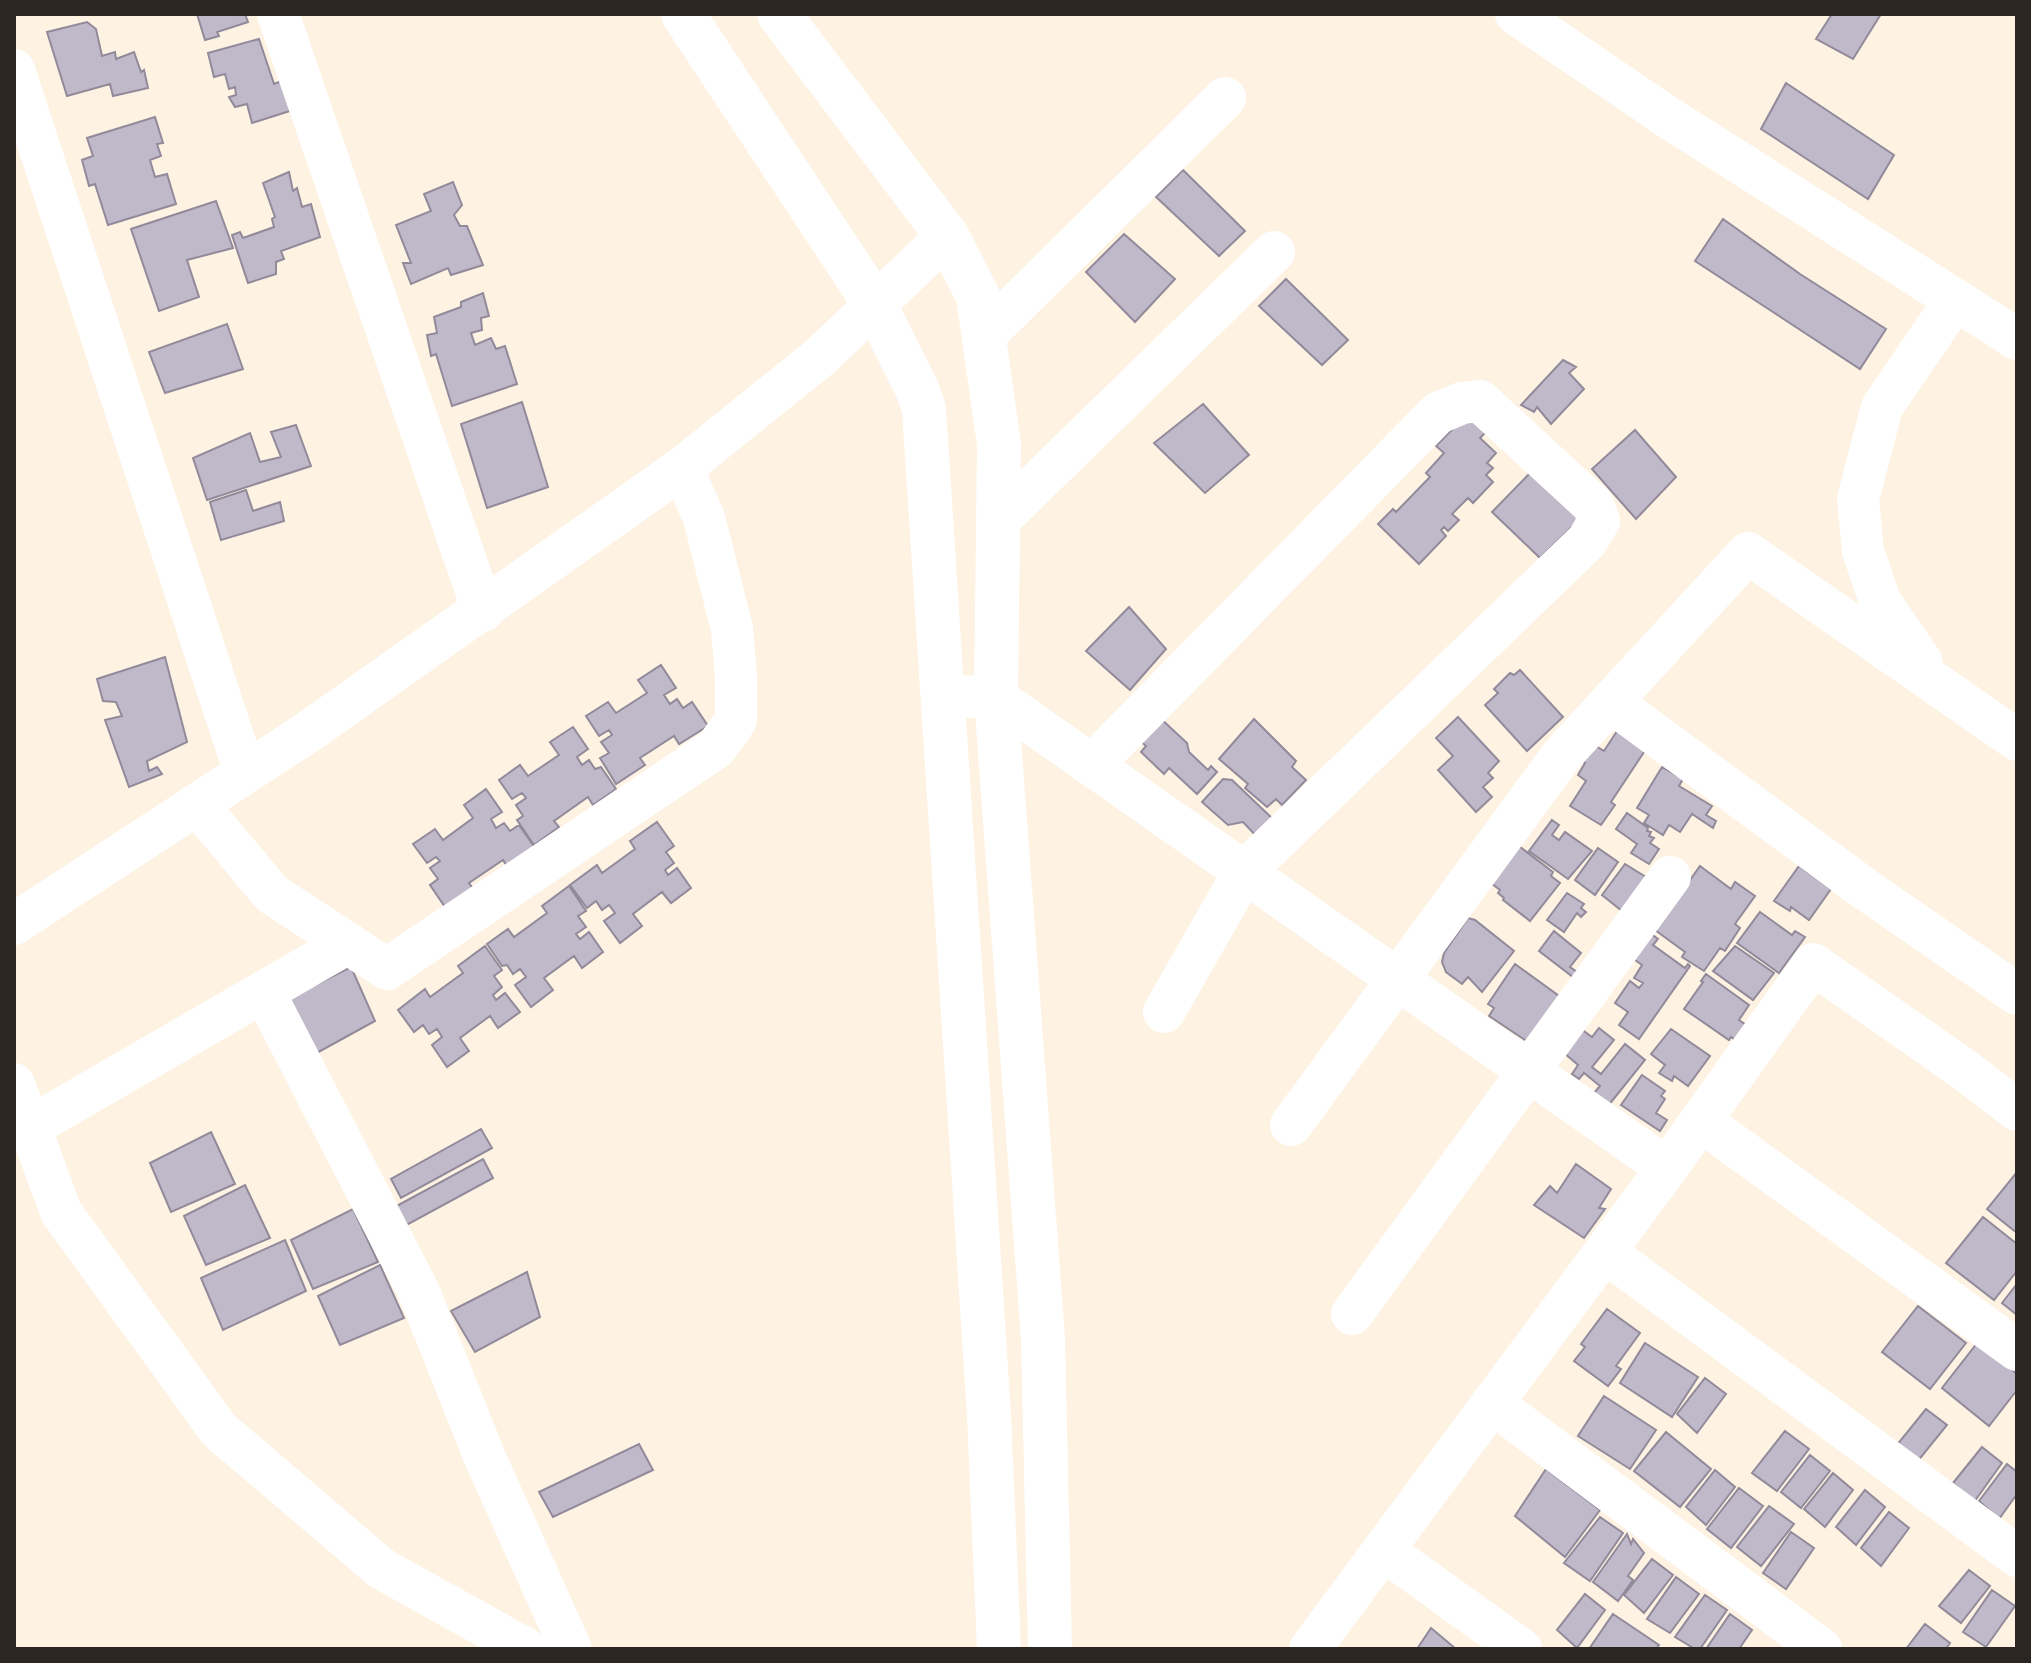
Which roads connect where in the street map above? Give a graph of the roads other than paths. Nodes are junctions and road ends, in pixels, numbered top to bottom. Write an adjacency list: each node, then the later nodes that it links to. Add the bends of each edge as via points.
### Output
1 (278, 14): 15 (street)
2 (683, 14): 10 (street)
3 (779, 14): 7 (street)
4 (1516, 14): 9 (street)
5 (14, 70): 22 (street)
6 (1225, 98): 11 (street)
7 (947, 236): 10 (street); 11 (street, via 978,296)
8 (1274, 252): 14 (street)
9 (1955, 300): 12 (street); 16 (street, via 1882,407 1858,499 1863,551 1880,601)
10 (874, 303): 13 (street, via 820,357); 17 (street, via 924,409)
11 (984, 336): 14 (street, via 999,444)
12 (2017, 339)
13 (698, 456): 15 (street); 27 (street, via 704,518 732,629 736,676 736,720 716,748 387,969)
14 (999, 520): 18 (street)
15 (483, 611): 22 (street)
16 (1936, 684): 19 (street, via 1748,553); 20 (street)
17 (944, 695): 18 (street); 47 (street)
18 (996, 698): 21 (street); 48 (street, via 1043,1339)
19 (1611, 702): 28 (street, via 1562,755); 30 (street)
20 (2017, 740)
21 (1092, 765): 24 (street); 24 (street, via 1438,413 1480,401 1593,505 1599,521 1587,541)
22 (245, 773): 23 (street)
23 (197, 804): 26 (street); 27 (street, via 272,894)
24 (1244, 872): 28 (street); 31 (street)
25 (1670, 877): 32 (street)
26 (14, 924)
27 (348, 943): 29 (street)
28 (1397, 979): 32 (street); 36 (street)
29 (264, 992): 37 (street); 46 (street, via 419,1292 485,1458)
30 (2017, 994)
31 (1164, 1012)
32 (1527, 1071): 38 (street); 40 (street)
33 (14, 1084): 37 (street)
34 (2017, 1110): 35 (street, via 1813,964)
35 (1701, 1121): 38 (street); 41 (street)
36 (1291, 1125)
37 (30, 1127): 45 (street, via 61,1212 219,1430 382,1569)
38 (1667, 1168): 39 (street)
39 (1605, 1252): 42 (street); 44 (street)
40 (1352, 1314)
41 (2017, 1350)
42 (1492, 1403): 43 (street); 51 (street)
43 (1383, 1550): 49 (street); 50 (street)
44 (2017, 1556)
45 (526, 1649)
46 (571, 1649)
47 (999, 1649)
48 (1050, 1649)
49 (1310, 1649)
50 (1521, 1649)
51 (1821, 1649)

